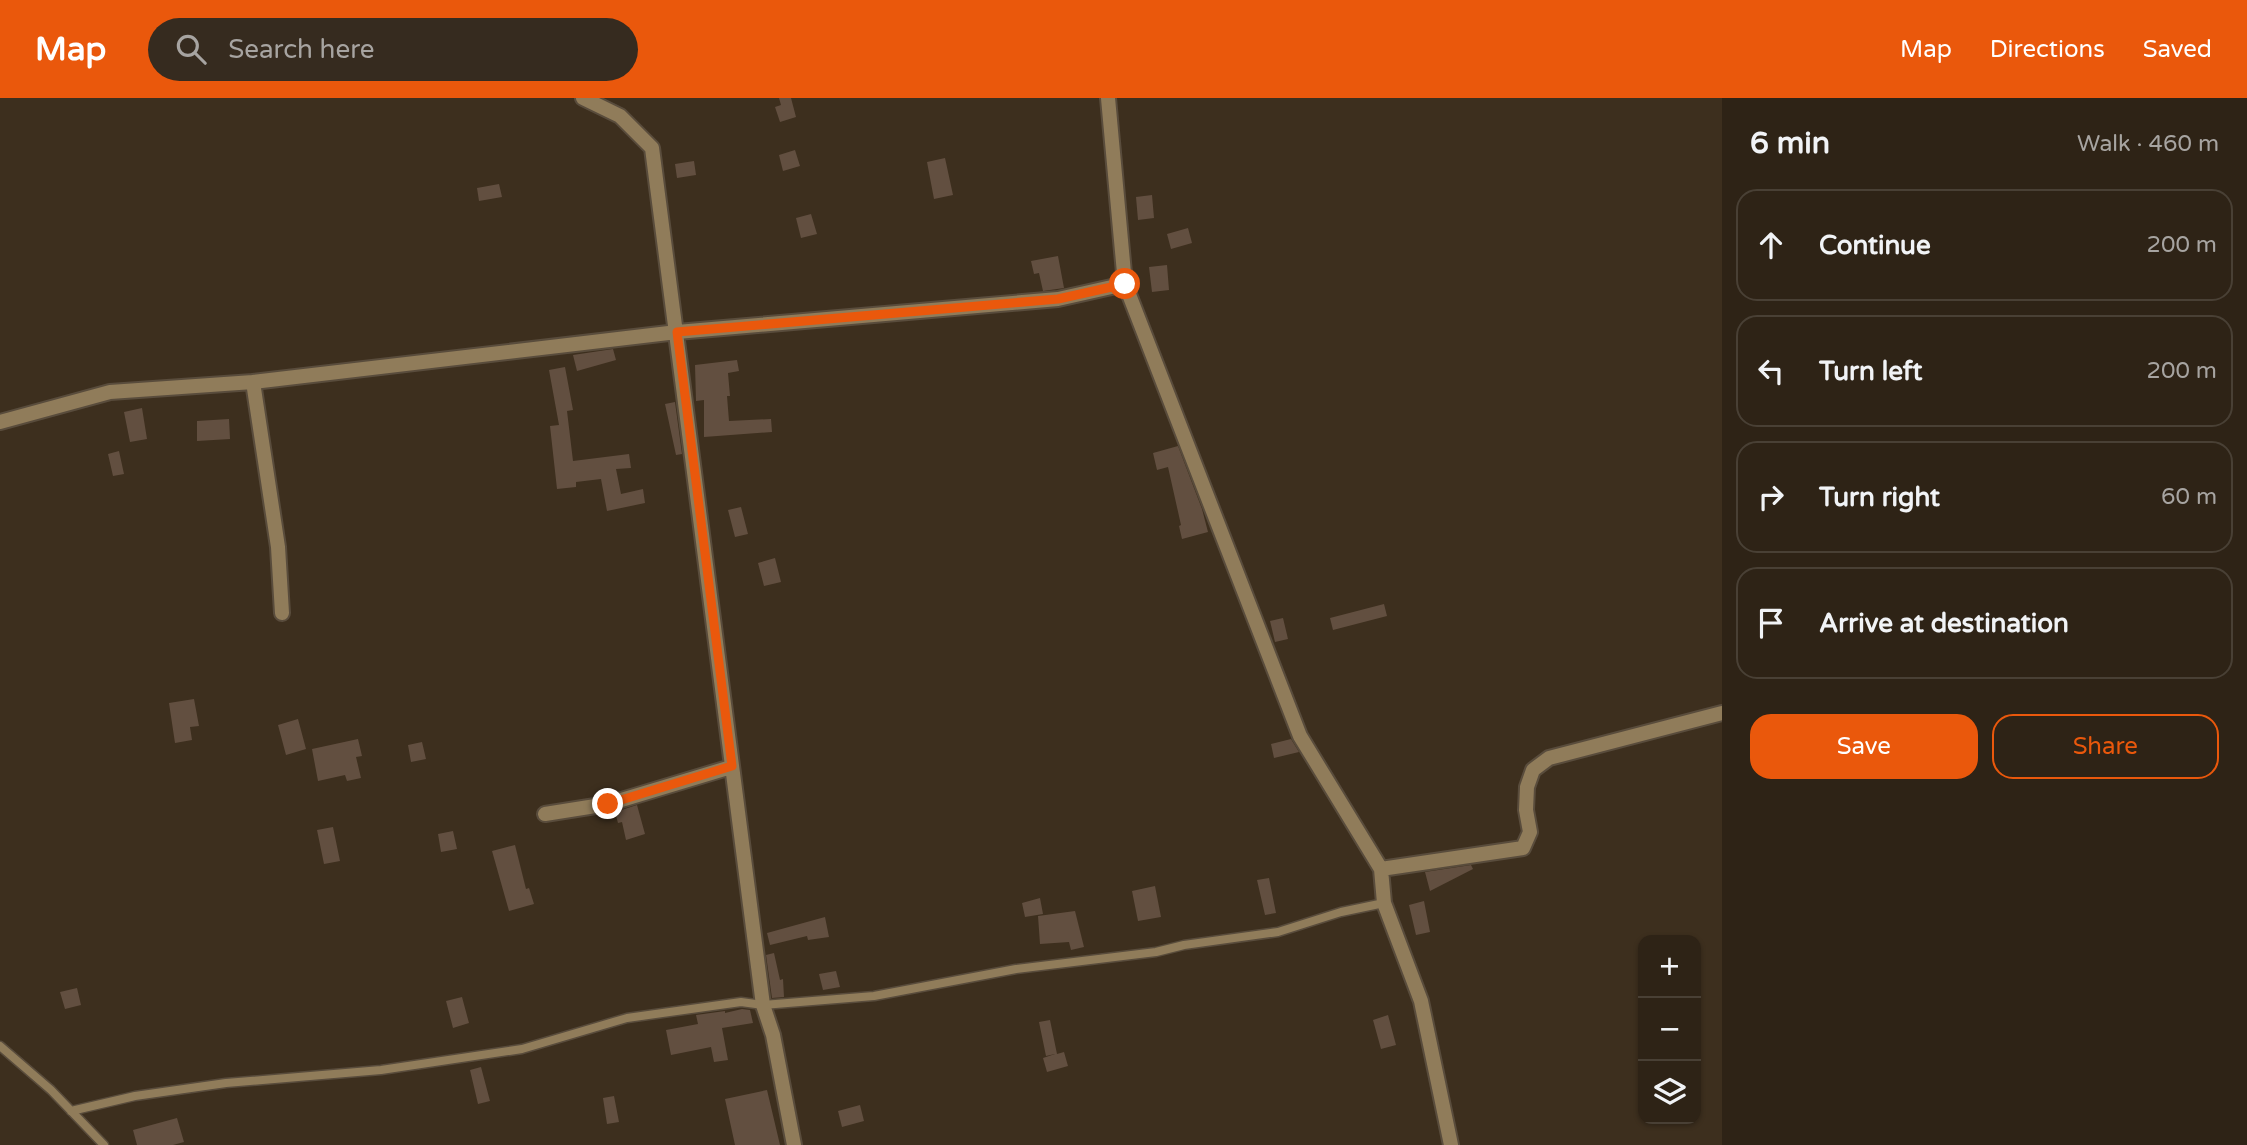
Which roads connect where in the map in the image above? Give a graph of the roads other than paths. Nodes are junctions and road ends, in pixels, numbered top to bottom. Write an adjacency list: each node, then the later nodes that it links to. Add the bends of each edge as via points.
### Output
1 (583, 98): 4 (street, via 620,116 652,148)
2 (1108, 98): 3 (street)
3 (1125, 284): 4 (street, via 1058,299); 11 (street, via 1300,736)
4 (677, 332): 5 (street); 9 (street)
5 (253, 382): 6 (street, via 110,392); 7 (street, via 278,547)
6 (0, 422)
7 (282, 613)
8 (1722, 713): 11 (street, via 1549,758 1533,770 1527,787 1530,832 1523,848)
9 (732, 766): 10 (street, via 608,804); 13 (street)
10 (545, 814)
11 (1381, 869): 12 (street)
12 (1384, 903): 13 (lane, via 1251,937 1016,969 874,996); 18 (street, via 1421,1001)
13 (763, 1005): 15 (lane, via 741,1002 627,1018 522,1049 381,1070 226,1083); 17 (street)
14 (0, 1046): 15 (lane)
15 (71, 1111): 16 (lane)
16 (104, 1145)
17 (794, 1145)
18 (1451, 1145)

